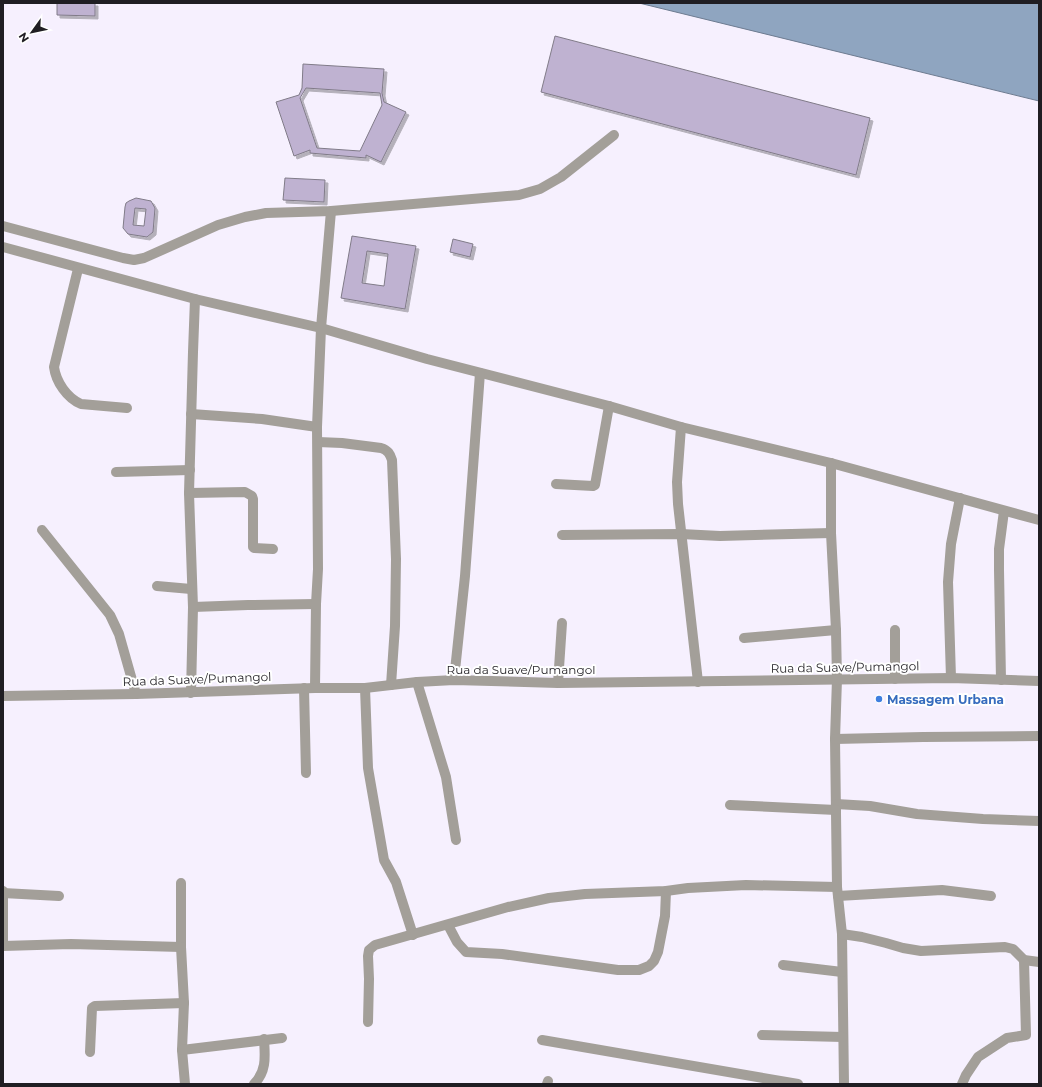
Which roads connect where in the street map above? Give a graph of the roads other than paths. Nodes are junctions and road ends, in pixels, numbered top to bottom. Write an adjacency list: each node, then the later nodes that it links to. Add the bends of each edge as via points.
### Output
1 (614, 135): 2 (street, via 561,177 540,189 519,196)
2 (331, 212): 3 (street, via 266,213 245,217 218,225 134,260); 7 (street)
3 (3, 226)
4 (3, 247): 5 (street)
5 (78, 268): 6 (street); 10 (street, via 54,367 55,373 67,396 74,401 81,404)
6 (195, 299): 7 (street); 11 (street)
7 (321, 328): 8 (street); 12 (street)
8 (480, 373): 9 (street); 39 (street, via 465,576)
9 (609, 406): 13 (street); 18 (street, via 595,485)
10 (127, 408)
11 (191, 414): 12 (street, via 262,419); 16 (street)
12 (317, 427): 14 (street)
13 (681, 427): 15 (street); 25 (street, via 677,482)
14 (318, 442): 30 (street); 45 (street, via 381,448 390,453 396,559)
15 (831, 464): 20 (street); 24 (street)
16 (190, 470): 17 (street); 19 (street)
17 (116, 472)
18 (556, 484)
19 (188, 493): 27 (street, via 248,493 253,499 253,547); 29 (street)
20 (960, 498): 21 (street); 36 (street, via 951,544 948,582)
21 (1004, 510): 22 (street); 40 (street, via 998,570)
22 (1039, 520)
23 (42, 530): 50 (street, via 110,615 119,634)
24 (831, 533): 25 (street, via 720,536); 33 (street)
25 (682, 534): 26 (street); 43 (street)
26 (562, 535)
27 (273, 549)
28 (157, 586): 29 (street)
29 (191, 589): 31 (street)
30 (316, 604): 31 (street); 47 (street)
31 (193, 608): 49 (street)
32 (562, 623): 44 (street)
33 (836, 630): 35 (street); 37 (street)
34 (895, 630): 38 (street)
35 (744, 638)
36 (951, 678): 38 (street, Rua da Suave/Pumangol); 40 (street, Rua da Suave/Pumangol)
37 (837, 679): 38 (street, Rua da Suave/Pumangol); 43 (street, Rua da Suave/Pumangol); 53 (street)
38 (895, 679)
39 (454, 680): 42 (street, Rua da Suave/Pumangol); 44 (street, Rua da Suave/Pumangol)
40 (1001, 680): 41 (street, Rua da Suave/Pumangol)
41 (1039, 681)
42 (418, 682): 45 (street, Rua da Suave/Pumangol); 58 (street, via 446,777)
43 (698, 682): 44 (street, Rua da Suave/Pumangol)
44 (558, 683)
45 (391, 685): 48 (street, Rua da Suave/Pumangol)
46 (304, 688): 47 (street, Rua da Suave/Pumangol); 49 (street, Rua da Suave/Pumangol); 54 (street)
47 (315, 688): 48 (street, Rua da Suave/Pumangol)
48 (365, 688): 67 (street, via 368,768 384,860 396,882)
49 (191, 693): 50 (street, Rua da Suave/Pumangol)
50 (136, 694): 51 (street, Rua da Suave/Pumangol)
51 (3, 696)
52 (1039, 736): 53 (street)
53 (835, 739): 56 (street)
54 (306, 773)
55 (730, 805): 56 (street)
56 (836, 807): 57 (street, via 870,806 917,814); 61 (street)
57 (1039, 821)
58 (456, 840)
59 (181, 883): 69 (street)
60 (666, 891): 61 (street, via 746,885); 65 (street, via 549,898); 65 (street, via 658,952 649,966 639,970 618,970 502,954 466,952)
61 (837, 891): 64 (street, via 942,890); 66 (street)
62 (3, 892): 63 (street); 68 (street)
63 (59, 896)
64 (991, 896)
65 (448, 925): 67 (street)
66 (842, 934): 70 (street, via 921,951 1005,947 1013,949); 73 (street)
67 (413, 935): 75 (street, via 375,945 369,950)
68 (3, 946): 69 (street, via 71,944)
69 (181, 947): 74 (street)
70 (1024, 960): 71 (street); 87 (street, via 1026,1035 1009,1037 978,1057)
71 (1039, 962)
72 (783, 965): 73 (street)
73 (842, 972): 77 (street)
74 (184, 1003): 81 (street); 82 (street, via 95,1006 92,1008)
75 (368, 1022)
76 (762, 1035): 77 (street)
77 (843, 1037): 86 (street)
78 (282, 1038): 79 (street)
79 (264, 1040): 81 (street); 84 (street, via 263,1072)
80 (542, 1040): 85 (street)
81 (182, 1050): 83 (street)
82 (90, 1052)
83 (185, 1084)
84 (254, 1084)
85 (798, 1084)
86 (844, 1084)
87 (962, 1084)

